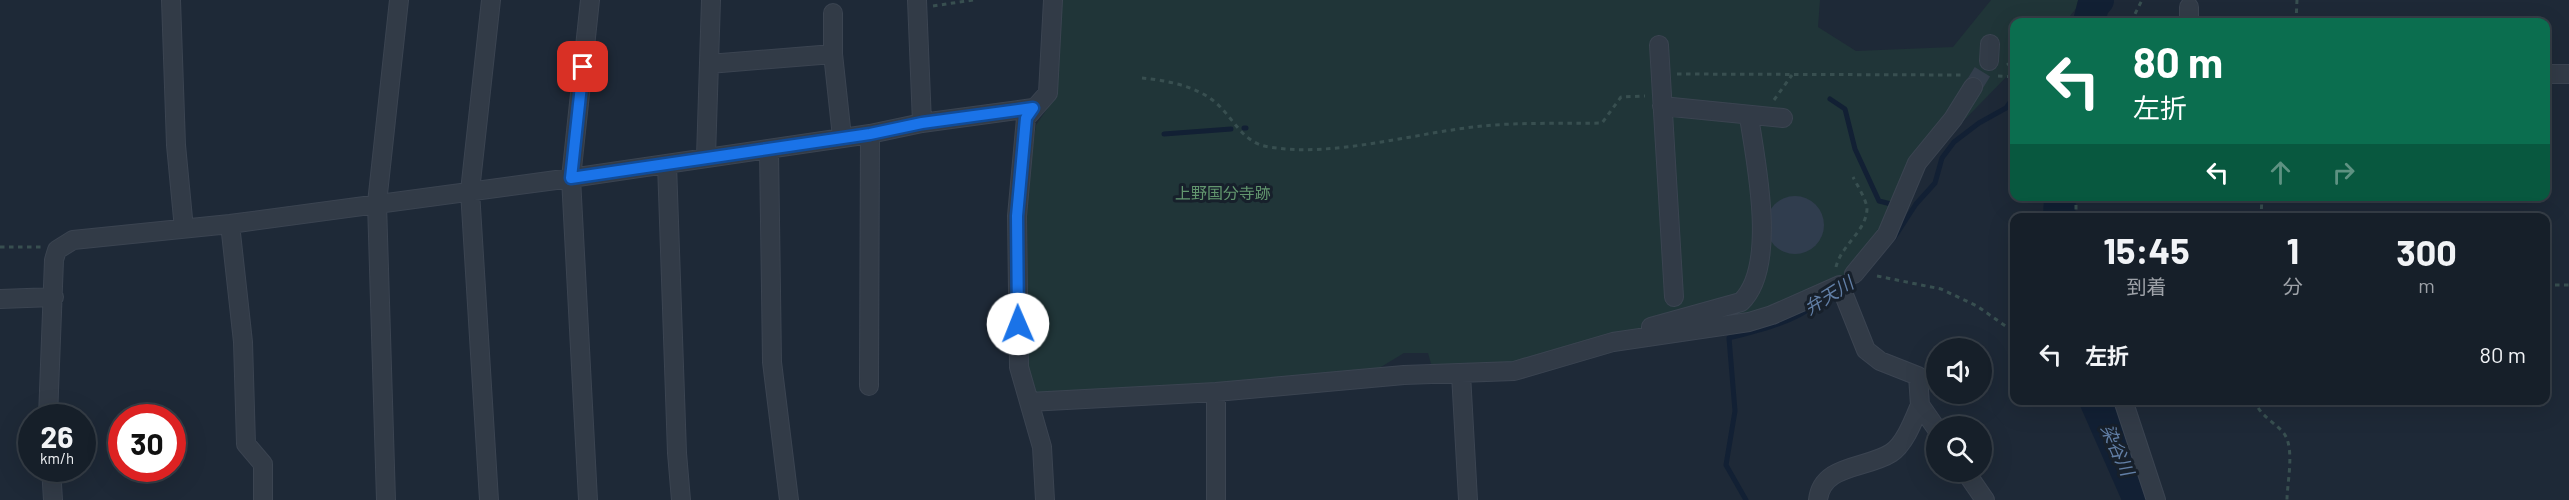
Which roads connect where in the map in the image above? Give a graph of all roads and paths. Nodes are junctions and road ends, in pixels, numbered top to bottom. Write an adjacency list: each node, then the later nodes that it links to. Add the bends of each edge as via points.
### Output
1 (171, 0): 40 (street, via 176,145)
2 (399, 0): 38 (street)
3 (491, 0): 37 (street)
4 (591, 0): 36 (street)
5 (711, 0): 17 (street)
6 (973, 0): 10 (path)
7 (1053, 0): 26 (street, via 1048,93)
8 (2142, 0): 12 (path)
9 (2296, 0): 13 (path)
10 (917, 4): 29 (street)
11 (833, 14): 15 (street)
12 (2133, 18)
13 (2296, 18)
14 (1659, 45): 18 (street)
15 (833, 54): 17 (street); 31 (street)
16 (1991, 60): 22 (path)
17 (709, 64): 33 (street)
18 (1660, 74): 21 (path); 25 (street)
19 (2550, 74): 20 (street)
20 (2569, 74)
21 (1791, 75): 24 (path); 27 (path)
22 (2010, 75)
23 (1142, 78): 25 (path, via 1162,80 1213,101 1248,140 1287,149 1381,142 1483,126 1602,123 1621,97)
24 (1971, 81): 44 (street, via 1953,118 1917,163 1887,234)
25 (1662, 101): 27 (street); 48 (street)
26 (1033, 108): 29 (street); 55 (street, via 1026,118 1017,216 1019,367)
27 (1755, 117): 28 (street); 51 (street, via 1761,249 1759,271 1750,293 1741,302 1646,328)
28 (1783, 118)
29 (922, 123): 30 (street)
30 (870, 134): 31 (street); 53 (street)
31 (842, 138): 32 (street)
32 (769, 150): 33 (street); 69 (street, via 772,362)
33 (706, 157): 34 (street)
34 (667, 164): 36 (street); 68 (street)
35 (1852, 177): 44 (path, via 1867,206 1860,228 1838,259 1834,278)
36 (571, 178): 37 (street); 67 (street)
37 (470, 191): 38 (street); 66 (street)
38 (377, 203): 39 (street); 65 (street)
39 (230, 224): 40 (street); 64 (street, via 243,342 246,444 263,464)
40 (184, 229): 42 (street, via 73,240)
41 (0, 247): 42 (path)
42 (57, 250): 47 (street)
43 (1874, 275): 50 (path, via 1941,290 1977,306)
44 (1847, 280): 51 (street, via 1749,322); 57 (street, via 1866,350 1880,362 1918,376)
45 (2550, 285): 46 (path)
46 (2569, 285)
47 (54, 297): 49 (street); 56 (street)
48 (1674, 297)
49 (0, 299)
50 (2010, 329)
51 (1639, 338): 52 (street, via 1598,346 1528,369)
52 (1461, 374): 54 (street); 72 (street)
53 (869, 386)
54 (1216, 392): 55 (street); 71 (street)
55 (1029, 402): 70 (street, via 1042,447)
56 (49, 404)
57 (1920, 405): 60 (street); 73 (street, via 1894,452 1863,466 1835,472 1819,488)
58 (2124, 405): 75 (street)
59 (2256, 405): 76 (path, via 2284,433 2289,447)
60 (1928, 416)
61 (52, 482): 63 (street)
62 (1973, 482): 74 (street)
63 (53, 500)
64 (263, 500)
65 (386, 500)
66 (489, 500)
67 (588, 500)
68 (681, 500)
69 (789, 500)
70 (1045, 500)
71 (1216, 500)
72 (1468, 500)
73 (1818, 500)
74 (1985, 500)
75 (2156, 500)
76 (2286, 500)

